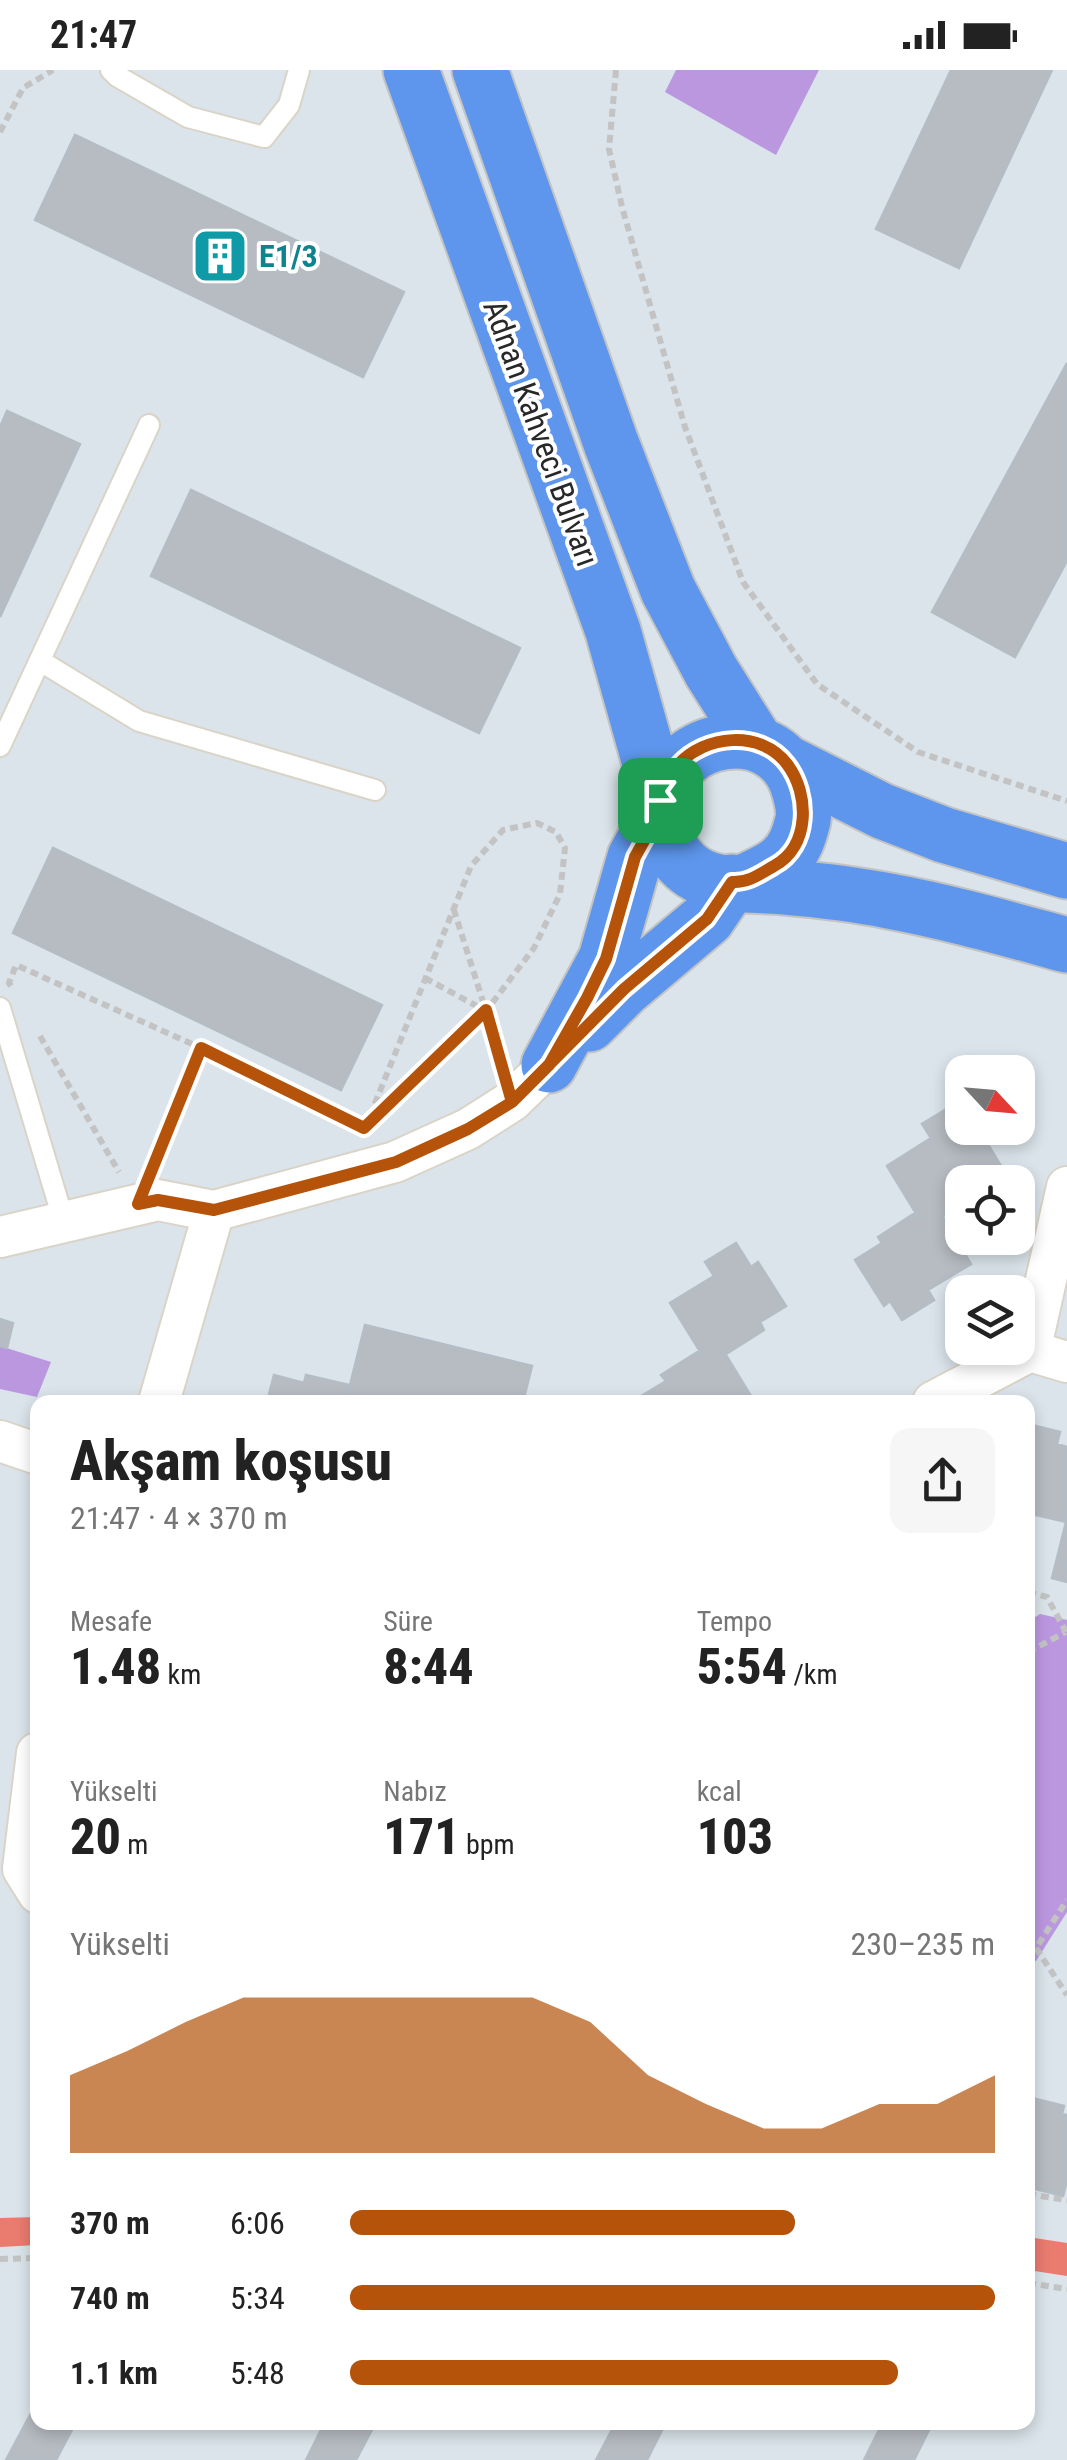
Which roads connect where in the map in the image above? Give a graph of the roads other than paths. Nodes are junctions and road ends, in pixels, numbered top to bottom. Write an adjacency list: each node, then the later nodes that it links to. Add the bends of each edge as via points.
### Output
1 (111, 70): 2 (lane, via 188,117 264,137 289,106)
2 (300, 70)
3 (411, 70): 10 (main road, Adnan Kahveci Bulvarı, via 613,631)
4 (480, 70): 8 (main road, Adnan Kahveci Bulvarı, via 668,590 711,671)
5 (150, 425): 6 (lane)
6 (42, 662): 7 (lane); 9 (lane, via 139,721)
7 (0, 746)
8 (772, 754): 10 (main road, via 735,740 712,742 675,768); 11 (main road, via 882,811); 12 (main road, via 802,796 798,842 782,862)
9 (375, 790)
10 (660, 806): 12 (main road, via 664,836 676,857 717,882); 15 (main road, via 635,857 606,959)
11 (1067, 871)
12 (738, 882): 13 (main road, via 890,901); 15 (main road, via 707,919 624,989)
13 (1067, 945)
14 (9, 1004): 18 (lane)
15 (530, 1083): 17 (street, via 468,1129 396,1162)
16 (1067, 1187): 20 (street)
17 (214, 1210): 18 (street, via 158,1200); 21 (street)
18 (64, 1222): 19 (street)
19 (0, 1237)
20 (1048, 1356): 22 (street)
21 (161, 1395)
22 (950, 1395)
23 (0, 1441): 24 (street)
24 (30, 1451)
25 (30, 1811): 26 (street, via 23,1869)
26 (30, 1880)

